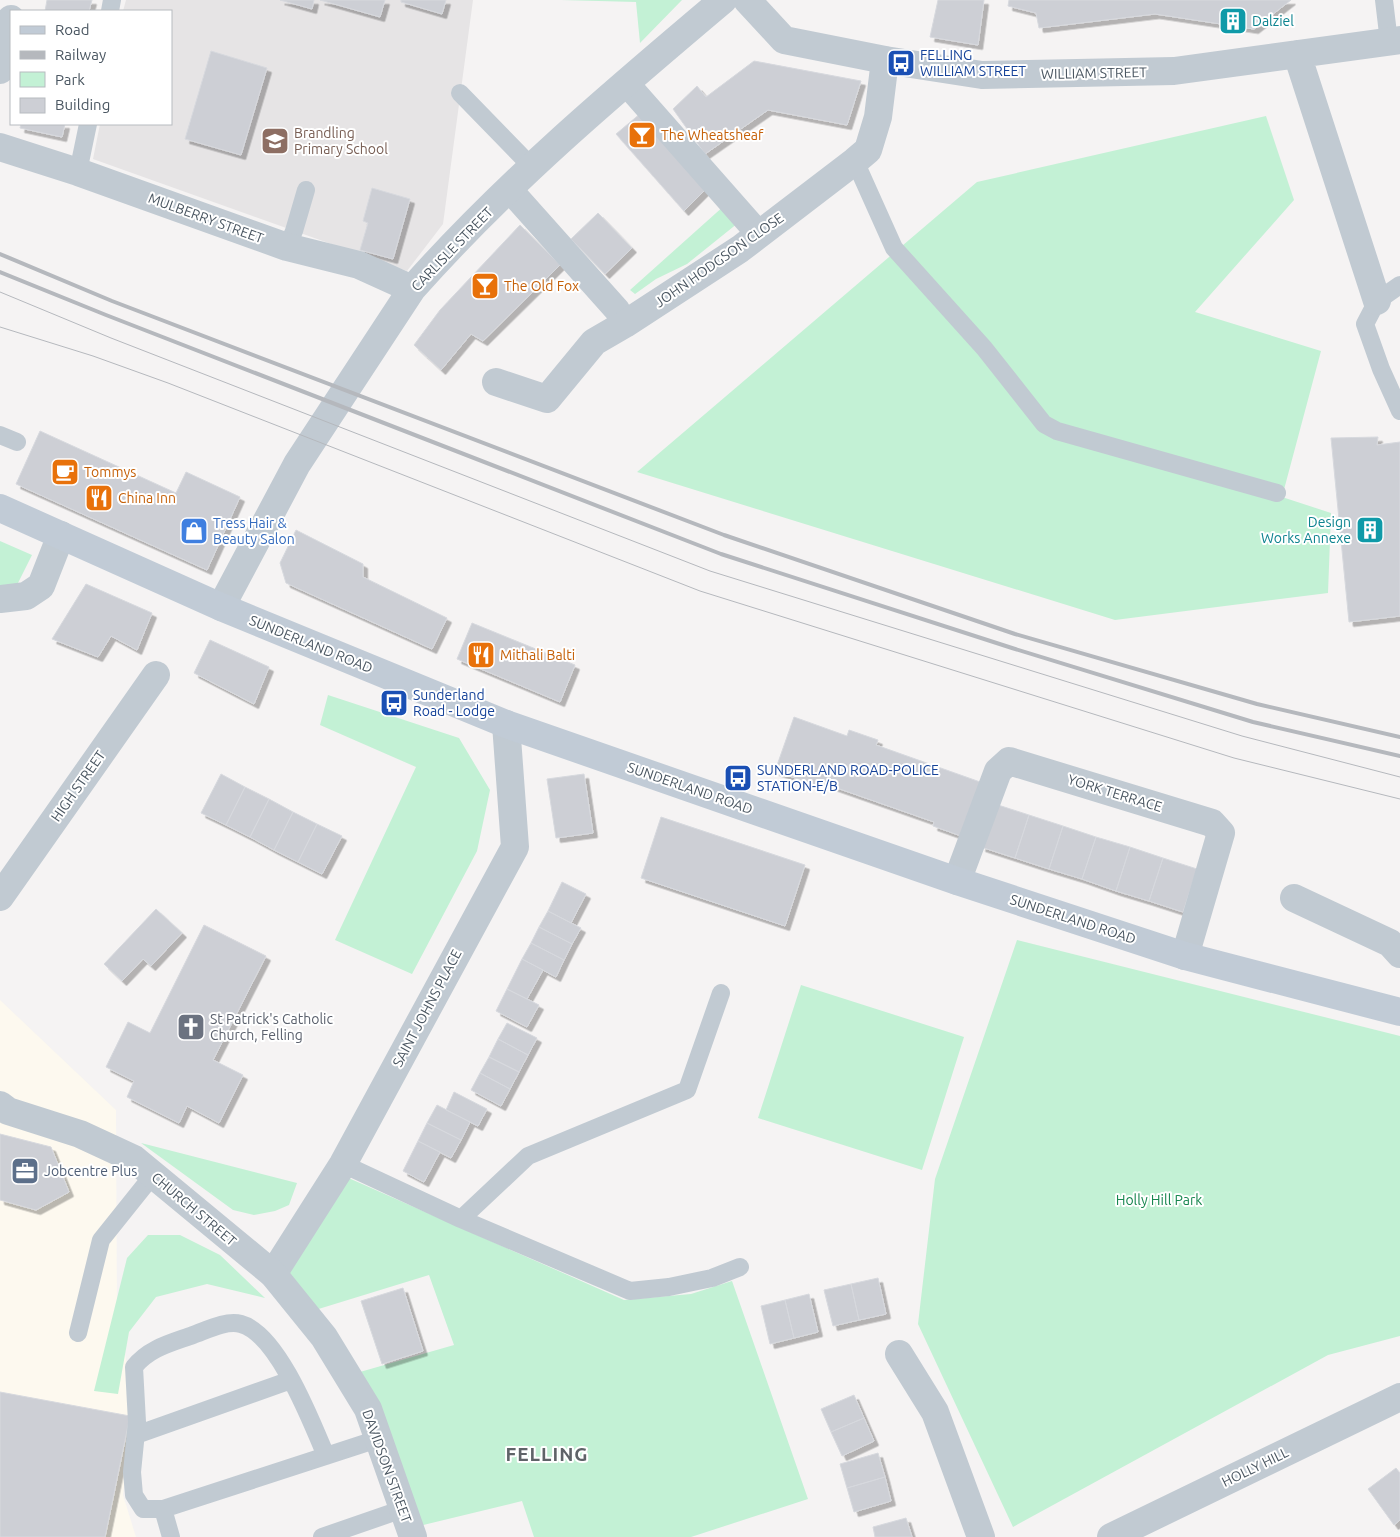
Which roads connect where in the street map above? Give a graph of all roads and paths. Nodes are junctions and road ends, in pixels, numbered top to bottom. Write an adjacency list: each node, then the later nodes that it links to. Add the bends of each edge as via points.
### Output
1 (723, 0): 9 (street, CARLISLE STREET)
2 (747, 0): 7 (street, WILLIAM STREET, via 784,40)
3 (1384, 0): 5 (lane)
4 (10, 24): 8 (street)
5 (1394, 41): 6 (street, WILLIAM STREET)
6 (1297, 54): 7 (street, WILLIAM STREET, via 1174,71 982,75); 22 (street)
7 (885, 60): 13 (street, JOHN HODGSON CLOSE, via 878,117 868,150)
8 (0, 70)
9 (626, 83): 14 (street, CARLISLE STREET); 18 (street)
10 (460, 93): 14 (lane)
11 (88, 125): 15 (lane)
12 (0, 147): 15 (street, MULBERRY STREET)
13 (855, 161): 18 (street, JOHN HODGSON CLOSE); 28 (lane, via 894,248 984,348 1044,424 1057,431)
14 (532, 166): 16 (street, CARLISLE STREET)
15 (78, 172): 19 (street, MULBERRY STREET)
16 (509, 189): 21 (street, CARLISLE STREET); 23 (street, via 617,310)
17 (306, 190): 19 (lane)
18 (759, 234): 23 (street, JOHN HODGSON CLOSE)
19 (286, 247): 21 (street, MULBERRY STREET, via 359,265)
20 (1400, 285): 22 (lane)
21 (412, 289): 32 (street, CARLISLE STREET, via 297,464)
22 (1377, 301): 25 (lane, via 1365,324)
23 (625, 324): 24 (street, JOHN HODGSON CLOSE, via 594,342 548,399)
24 (496, 382)
25 (1400, 411)
26 (0, 435): 27 (lane)
27 (17, 442)
28 (1277, 493)
29 (0, 508): 30 (main road, SUNDERLAND ROAD)
30 (61, 535): 31 (street, via 40,586 26,596); 32 (main road, SUNDERLAND ROAD)
31 (0, 599)
32 (221, 608): 34 (main road, SUNDERLAND ROAD)
33 (156, 675): 36 (street, HIGH STREET)
34 (506, 724): 35 (main road, SUNDERLAND ROAD); 43 (street, SAINT JOHNS PLACE, via 515,847)
35 (957, 882): 39 (main road, SUNDERLAND ROAD); 39 (street, YORK TERRACE, via 998,771 1009,761 1212,823 1221,833)
36 (0, 897)
37 (1294, 898): 38 (street, via 1390,943)
38 (1400, 954)
39 (1185, 956): 41 (main road, SUNDERLAND ROAD)
40 (721, 993): 45 (lane, via 686,1090 528,1156)
41 (1400, 1012)
42 (0, 1105): 44 (street, CHURCH STREET, via 8,1111 80,1134 134,1159)
43 (343, 1164): 45 (lane); 47 (street, SAINT JOHNS PLACE)
44 (153, 1175): 47 (street, CHURCH STREET); 48 (lane, via 101,1240)
45 (461, 1219): 46 (lane, via 630,1291 712,1278)
46 (740, 1267)
47 (273, 1274): 53 (street, DAVIDSON STREET, via 324,1337 368,1409)
48 (78, 1333)
49 (899, 1354): 60 (street, via 935,1412)
50 (291, 1380): 52 (lane); 52 (lane, via 271,1347 253,1330 240,1324 223,1325 164,1345 141,1358 134,1367); 54 (lane)
51 (1400, 1397): 61 (street, HOLLY HILL)
52 (136, 1435): 55 (lane, via 132,1472 134,1495 143,1509)
53 (378, 1439): 54 (lane); 56 (street, DAVIDSON STREET)
54 (326, 1456): 55 (lane)
55 (163, 1509): 57 (lane)
56 (403, 1509): 58 (lane); 59 (street, DAVIDSON STREET)
57 (171, 1537)
58 (322, 1537)
59 (413, 1537)
60 (981, 1537)
61 (1111, 1537)

